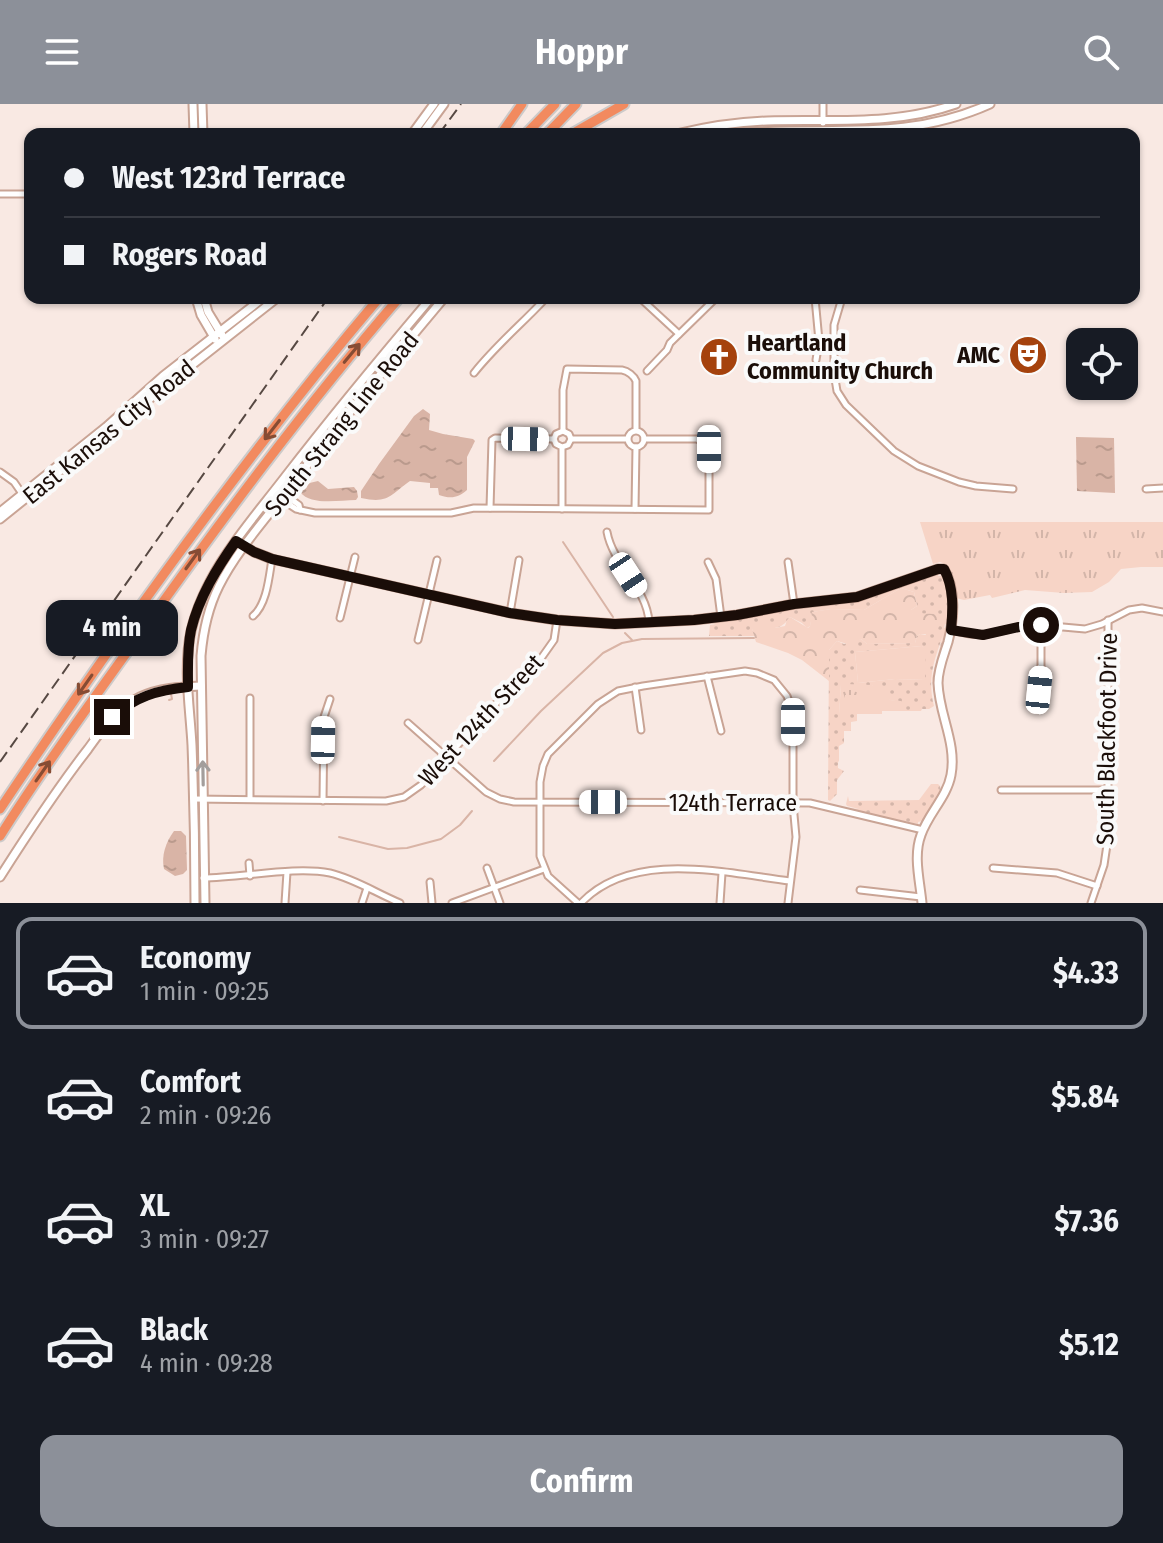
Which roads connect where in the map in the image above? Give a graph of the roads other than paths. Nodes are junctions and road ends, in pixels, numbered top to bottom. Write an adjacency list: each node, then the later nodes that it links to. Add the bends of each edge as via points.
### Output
1 (193, 104): 13 (main road)
2 (202, 104): 14 (main road)
3 (434, 104): 15 (main road)
4 (444, 104): 16 (main road)
5 (522, 104): 17 (highway)
6 (555, 104): 18 (highway)
7 (576, 104): 19 (highway)
8 (624, 104): 20 (highway)
9 (823, 104): 12 (street)
10 (956, 104): 12 (main road, via 897,119)
11 (990, 104): 23 (main road)
12 (823, 121): 21 (main road); 22 (street)
13 (194, 128)
14 (203, 128)
15 (416, 128)
16 (426, 128)
17 (505, 128)
18 (532, 128)
19 (553, 128)
20 (582, 128)
21 (703, 128)
22 (823, 128)
23 (905, 128)
24 (0, 194): 25 (street)
25 (24, 194)
26 (198, 304): 40 (main road)
27 (206, 304): 40 (main road)
28 (256, 304): 40 (main road)
29 (268, 304): 40 (main road)
30 (374, 304): 106 (highway, one-way to 106, via 223,493)
31 (394, 304): 108 (highway, one-way to 31, via 231,507)
32 (426, 304): 56 (main road, South Strang Line Road)
33 (439, 304): 58 (main road, South Strang Line Road)
34 (541, 304): 43 (street)
35 (646, 304): 39 (street)
36 (710, 304): 39 (street)
37 (816, 304): 41 (street)
38 (840, 304): 54 (street, via 834,325 834,373 846,405 894,451 926,470 976,486)
39 (679, 334): 42 (street)
40 (219, 338): 57 (main road, East Kansas City Road, via 163,376)
41 (816, 360)
42 (647, 371)
43 (474, 373)
44 (636, 430): 45 (street, via 636,381 626,371 567,369); 48 (street); 49 (street)
45 (563, 431): 46 (street); 47 (street)
46 (554, 439): 50 (street); 59 (street, via 492,440)
47 (571, 439): 48 (street); 50 (street)
48 (627, 439): 51 (street)
49 (644, 439): 51 (street); 61 (street, via 697,439 707,445 709,510)
50 (562, 447): 60 (street)
51 (636, 447): 61 (street)
52 (0, 472): 57 (street)
53 (1163, 488): 55 (street)
54 (1013, 489)
55 (1146, 489)
56 (274, 491): 58 (street); 65 (main road, South Strang Line Road)
57 (24, 496): 62 (main road, East Kansas City Road); 63 (main road, East Kansas City Road)
58 (283, 497): 59 (street, via 296,509 315,513); 66 (main road, South Strang Line Road)
59 (490, 508): 60 (street)
60 (562, 509): 61 (street)
61 (635, 509)
62 (0, 512)
63 (0, 519)
64 (607, 532): 83 (street, via 644,601)
65 (236, 541): 66 (main road); 89 (main road, South Strang Line Road, via 198,609)
66 (244, 547): 68 (main road); 88 (main road, South Strang Line Road, via 209,614)
67 (355, 557): 73 (street)
68 (272, 559): 73 (main road); 78 (street, via 263,599)
69 (437, 560): 74 (street)
70 (519, 560): 77 (street)
71 (708, 562): 79 (street)
72 (788, 562): 75 (street)
73 (350, 577): 74 (main road); 80 (street)
74 (428, 595): 77 (main road); 86 (street)
75 (794, 604): 79 (main road); 85 (main road, via 857,597 944,569 952,596)
76 (1163, 612): 82 (street, via 1142,608)
77 (510, 613): 81 (main road)
78 (253, 616)
79 (721, 617): 83 (main road)
80 (340, 618)
81 (557, 620): 83 (main road); 97 (street, West 124th Street, via 554,640 542,657)
82 (1108, 620): 84 (street, via 1085,629); 99 (street, South Blackfoot Drive)
83 (649, 623)
84 (1041, 625): 85 (street, via 983,635); 93 (street)
85 (951, 630): 107 (main road, via 938,682 951,742 951,774)
86 (418, 640)
87 (707, 676): 90 (street); 96 (street); 105 (street, via 757,673 784,691 793,713)
88 (201, 686): 89 (main road); 101 (main road, South Strang Line Road, one-way to 88)
89 (188, 687): 100 (main road, South Strang Line Road); 116 (main road, via 150,693 112,717)
90 (635, 687): 95 (street); 104 (street, via 604,699 552,749 541,772)
91 (250, 698): 102 (street)
92 (330, 699): 103 (street, via 324,717)
93 (1037, 709)
94 (408, 723): 97 (street, 124th Terrace)
95 (641, 730)
96 (721, 731)
97 (446, 758): 103 (street, West 124th Street, via 416,790 398,799); 104 (street, 124th Terrace, via 493,796)
98 (1001, 790): 99 (street)
99 (1108, 790): 121 (street, South Blackfoot Drive, via 1107,847)
100 (193, 799): 101 (street, West 124th Street); 117 (main road, South Strang Line Road)
101 (203, 799): 102 (street, West 124th Street); 118 (main road, South Strang Line Road)
102 (250, 799): 103 (street, West 124th Street)
103 (323, 801)
104 (540, 802): 105 (street, 124th Terrace); 112 (street)
105 (793, 804): 107 (street, 124th Terrace, via 819,804); 119 (street, via 796,837)
106 (0, 809)
107 (923, 830): 125 (main road, via 918,847)
108 (0, 836)
109 (249, 863): 115 (street)
110 (487, 868): 123 (street)
111 (993, 868): 121 (street, via 1057,873)
112 (544, 869): 123 (street); 134 (street)
113 (287, 872): 115 (street); 122 (street, via 325,873); 128 (street)
114 (722, 873): 119 (street); 134 (street, via 649,870 614,879); 135 (street)
115 (250, 876): 118 (street)
116 (0, 877)
117 (195, 878): 118 (street); 126 (main road, South Strang Line Road)
118 (205, 879): 127 (main road, South Strang Line Road)
119 (790, 881): 136 (street)
120 (430, 882): 131 (street)
121 (1097, 886): 137 (street, South Blackfoot Drive)
122 (367, 888): 129 (street); 130 (street)
123 (494, 888): 132 (street); 133 (street)
124 (860, 890): 125 (street)
125 (922, 900)
126 (195, 903)
127 (205, 903)
128 (285, 903)
129 (362, 903)
130 (400, 903)
131 (432, 903)
132 (452, 903)
133 (500, 903)
134 (579, 903)
135 (720, 903)
136 (788, 903)
137 (1091, 903)

